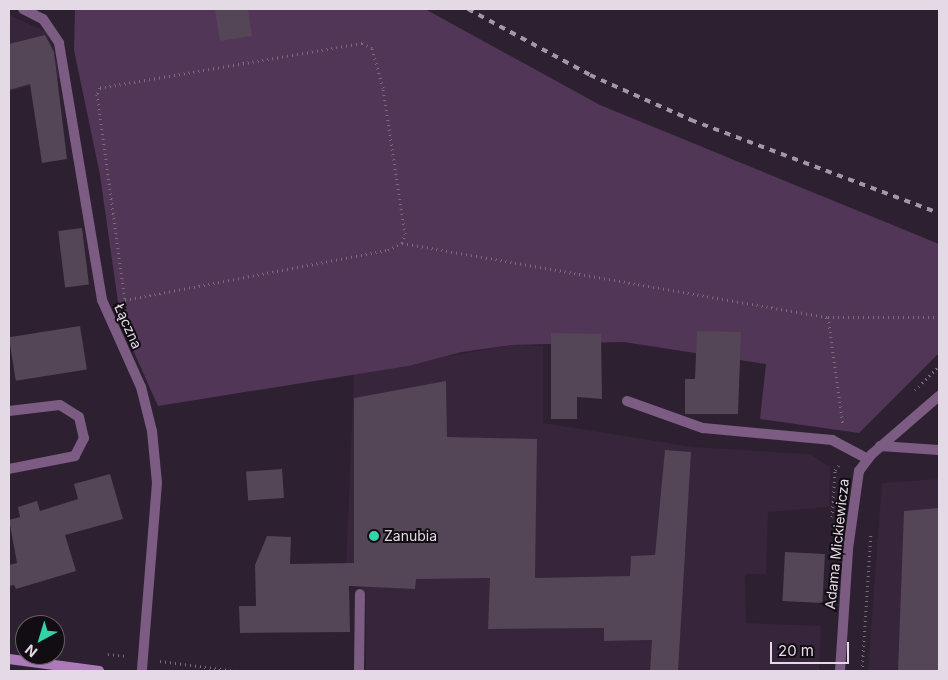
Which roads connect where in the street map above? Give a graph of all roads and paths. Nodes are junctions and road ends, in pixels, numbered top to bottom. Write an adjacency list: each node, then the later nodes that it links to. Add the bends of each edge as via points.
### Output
1 (23, 9): 19 (street, Łączna, via 44,19 59,43 102,300 141,387 152,431 157,483)
2 (402, 244): 3 (path, via 388,250); 3 (path, via 405,234 382,80 375,52 368,44 100,88); 5 (path)
3 (125, 300): 4 (path)
4 (128, 312)
5 (828, 316): 6 (path); 11 (path, via 841,416)
6 (939, 318)
7 (939, 396): 10 (street, Adama Mickiewicza)
8 (627, 401): 11 (street, via 703,428 820,437)
9 (9, 411): 14 (street, via 60,405 79,417 84,438 75,456)
10 (880, 446): 12 (street); 13 (street, Adama Mickiewicza)
11 (854, 448): 13 (street)
12 (939, 450)
13 (867, 459): 21 (street, Adama Mickiewicza, via 854,485)
14 (9, 469)
15 (872, 526): 22 (path)
16 (360, 594): 20 (street)
17 (9, 658): 18 (main road)
18 (99, 671)
19 (142, 671)
20 (359, 671)
21 (840, 671)
22 (862, 671)

